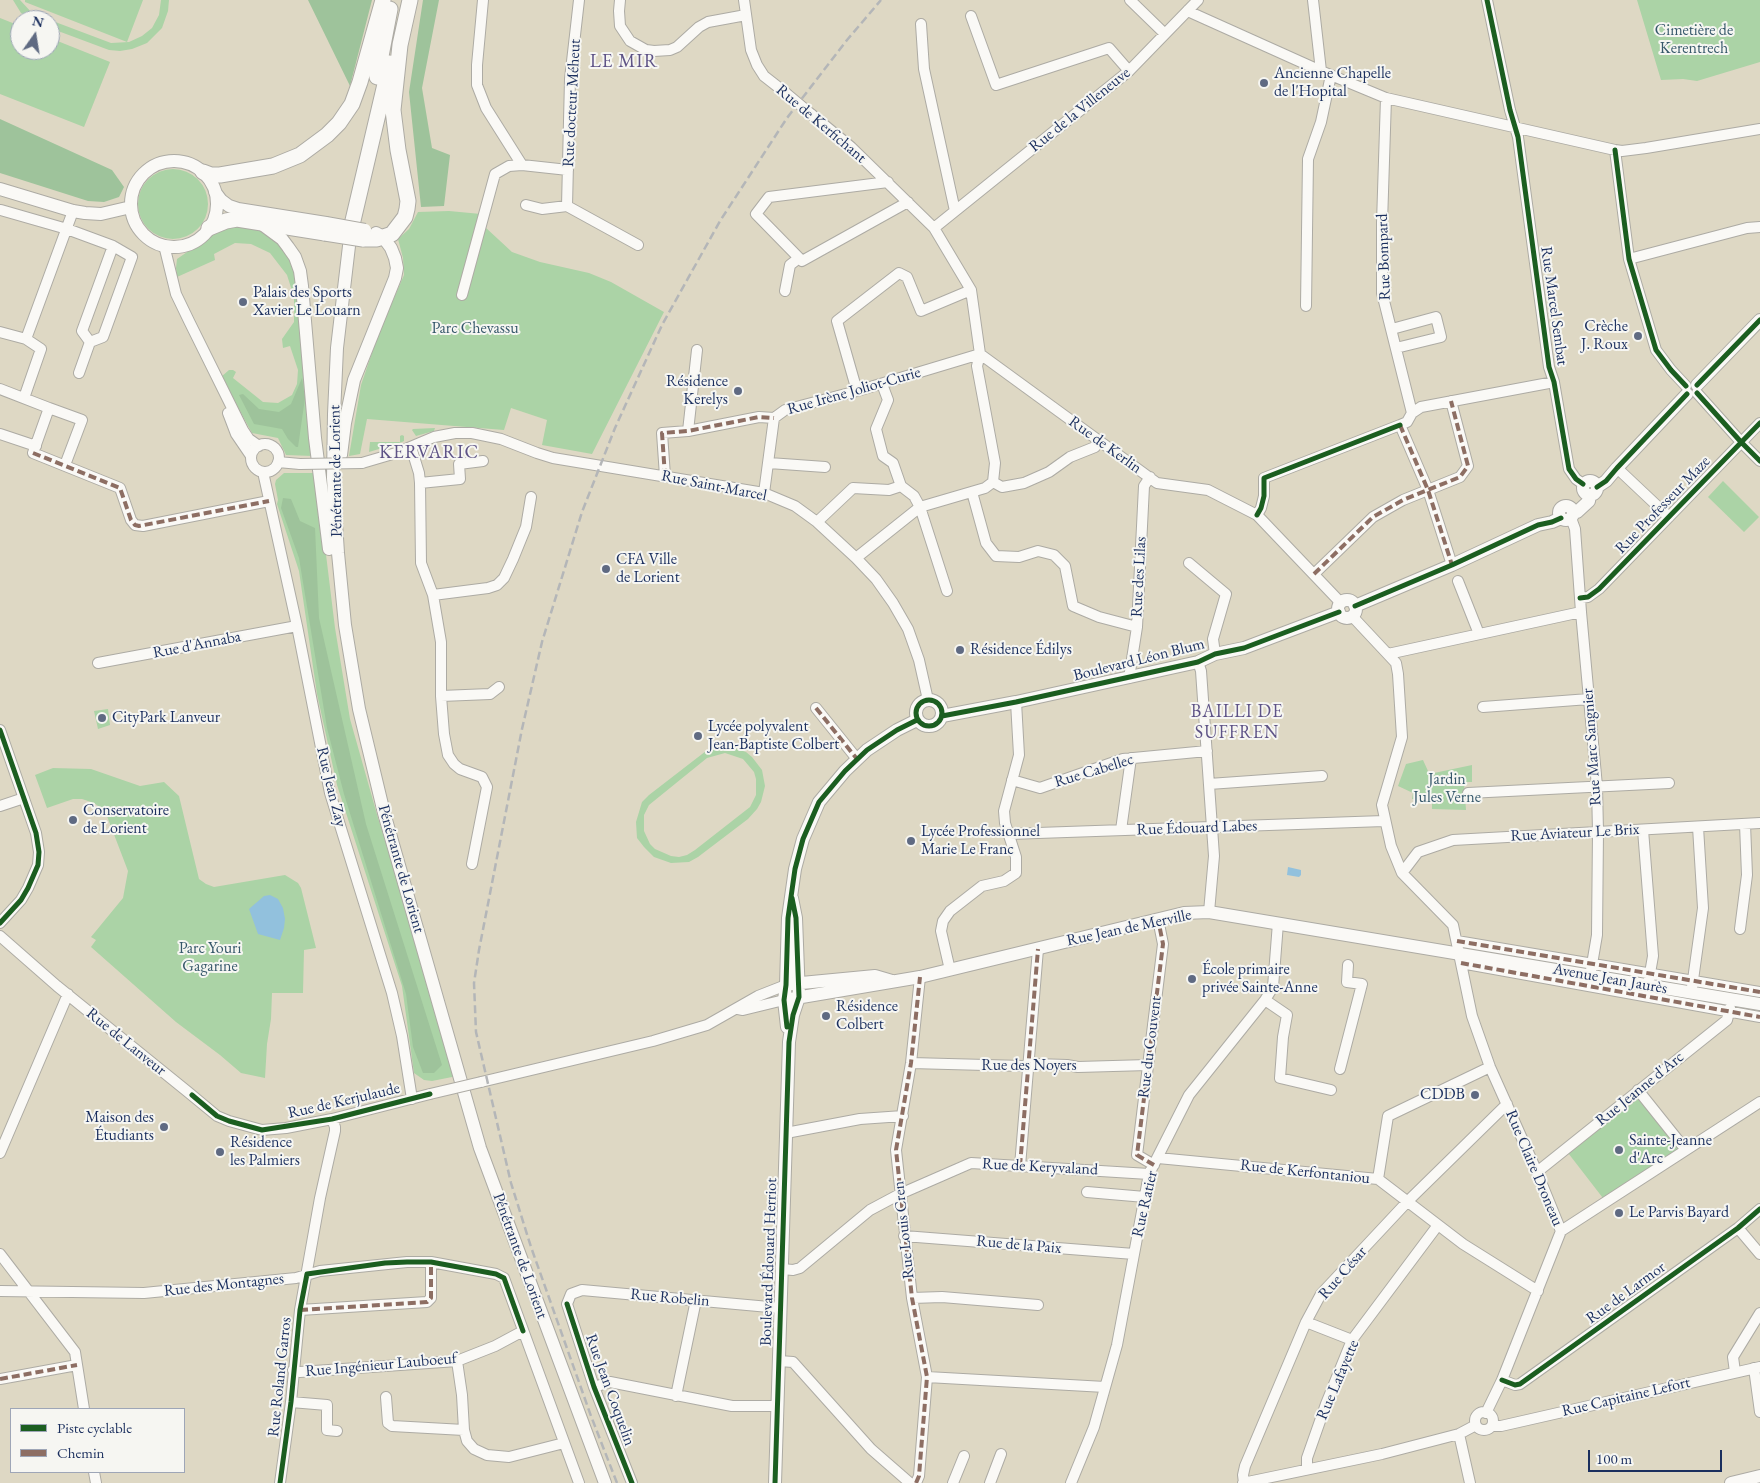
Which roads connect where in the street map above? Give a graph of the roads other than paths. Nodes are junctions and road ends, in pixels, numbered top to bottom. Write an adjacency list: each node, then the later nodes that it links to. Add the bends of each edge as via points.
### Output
1 (383, 0): 26 (highway, via 352,104 327,135 300,155 273,166 220,175)
2 (392, 0): 43 (highway, Pénétrante de Lorient, via 366,135)
3 (403, 0): 43 (highway, Pénétrante de Lorient, via 374,134)
4 (410, 0): 44 (highway, via 400,45 393,110 408,201 405,217 399,226 392,234)
5 (483, 0): 24 (street, via 477,85 486,108)
6 (580, 0): 25 (street, Rue docteur Méheut, via 570,79)
7 (620, 0): 14 (street, via 620,26 630,41 654,51 677,47 708,22)
8 (744, 0): 14 (street, Rue de Kerfichant)
9 (1130, 0): 17 (street)
10 (1198, 0): 13 (street, Rue de la Villeneuve)
11 (1312, 0): 19 (street)
12 (1487, 0): 21 (street, Rue Marcel Sembat)
13 (1188, 10): 17 (street, Rue de la Villeneuve); 19 (street)
14 (746, 15): 27 (street, Rue de Kerfichant, bridge, via 751,50 764,76 851,147)
15 (971, 16): 18 (street, via 996,85 1109,48)
16 (921, 24): 36 (street, via 924,69)
17 (1165, 34): 18 (street, Rue de la Villeneuve)
18 (1129, 71): 36 (street, Rue de la Villeneuve)
19 (1326, 73): 20 (street); 53 (street, via 1320,122 1308,159)
20 (1386, 98): 21 (street); 55 (street, Rue Bompard, via 1382,293)
21 (1514, 126): 23 (street); 64 (street, Rue Marcel Sembat, via 1549,367)
22 (1760, 129): 23 (street)
23 (1615, 150): 48 (street)
24 (522, 164): 25 (street); 52 (street, via 509,166 495,174)
25 (568, 170): 32 (street, Rue docteur Méheut)
26 (203, 172): 29 (main road); 33 (main road, via 177,161 155,165 138,180)
27 (888, 182): 30 (street, Rue de Kerfichant); 49 (street, via 768,197 756,214)
28 (4, 190): 34 (street); 35 (main road)
29 (215, 192): 39 (main road, via 215,214); 40 (main road, via 229,206)
30 (908, 202): 41 (street, Rue de Kerfichant); 49 (street)
31 (526, 205): 32 (street, via 542,209)
32 (567, 206): 46 (street)
33 (131, 207): 35 (main road, via 101,214); 45 (main road, via 139,229)
34 (0, 210): 42 (street)
35 (73, 211): 42 (street)
36 (955, 212): 41 (street, Rue de la Villeneuve)
37 (259, 222): 39 (highway, via 231,220); 40 (highway); 120 (main road, via 282,239 295,257 300,271 333,590)
38 (1760, 227): 48 (street)
39 (209, 228): 45 (main road, via 186,244)
40 (325, 228): 43 (highway, bridge)
41 (934, 228): 50 (street)
42 (67, 229): 47 (street); 57 (street)
43 (360, 233): 44 (highway); 108 (main road, Pénétrante de Lorient, via 337,348 333,478)
44 (383, 237): 108 (main road, via 391,248 397,268 348,402 342,442)
45 (164, 245): 63 (street, via 176,294)
46 (638, 245)
47 (113, 246): 58 (street, via 82,331); 58 (street, via 132,257 103,337)
48 (1629, 259): 67 (street, via 1656,350 1670,370)
49 (800, 260): 51 (street, via 790,265)
50 (971, 290): 61 (street); 68 (street, via 921,310 907,278 898,273 837,321)
51 (784, 291)
52 (462, 295)
53 (1306, 306)
54 (1760, 320): 67 (main road)
55 (1392, 329): 59 (street, Rue Bompard); 59 (street, via 1436,317 1441,337)
56 (0, 332): 57 (street)
57 (26, 339): 69 (street, via 41,349)
58 (90, 342): 62 (street)
59 (1396, 348): 72 (street, Rue Bompard)
60 (697, 350): 76 (street)
61 (980, 354): 65 (street, Rue Irène Joliot-Curie); 78 (street, Rue de Kerlin); 94 (street, via 977,366 994,463)
62 (79, 374)
63 (214, 375): 80 (street, via 249,439); 83 (street, via 236,434)
64 (1554, 382): 70 (street); 97 (street, Rue Marcel Sembat, via 1569,469 1576,480)
65 (882, 384): 68 (street, Rue Irène Joliot-Curie); 96 (street, via 888,400 876,429 883,456 893,463)
66 (0, 389): 69 (street)
67 (1692, 389): 79 (street); 90 (main road)
68 (857, 391): 73 (street, Rue Irène Joliot-Curie, via 785,410)
69 (24, 398): 71 (street)
70 (1451, 400): 72 (street, via 1421,407); 98 (street, via 1468,466 1460,477)
71 (49, 408): 82 (street); 88 (street, via 82,420)
72 (1412, 413): 75 (street, via 1407,422)
73 (774, 418): 76 (street, via 759,417); 87 (street, Rue Irène Joliot-Curie)
74 (1760, 423): 79 (street, Rue Professeur Maze)
75 (1400, 425): 98 (street); 105 (street, via 1264,478 1264,496)
76 (688, 431): 92 (street, via 662,434)
77 (0, 434): 82 (street)
78 (1100, 440): 93 (street, Rue de Kerlin); 94 (street, via 1095,447 1024,483 1002,486)
79 (1741, 442): 84 (street); 106 (street, Rue Professeur Maze)
80 (259, 446): 83 (street); 86 (street, via 268,445 276,450)
81 (411, 447): 86 (street, Rue Saint-Marcel, bridge, via 362,464); 92 (street, Rue Saint-Marcel, via 434,437 472,433 501,439 553,458); 95 (street, via 420,473)
82 (34, 450): 88 (street)
83 (251, 456): 91 (street, via 254,467)
84 (1760, 460)
85 (482, 461): 95 (street, via 459,464 460,479)
86 (278, 462): 91 (street, via 273,470)
87 (769, 463): 89 (street); 100 (street, Rue Irène Joliot-Curie)
88 (65, 465): 102 (street, via 120,488 131,520 139,526)
89 (825, 467)
90 (1617, 468): 97 (main road, via 1602,486); 106 (street)
91 (263, 472): 102 (street, Rue Jean Zay)
92 (665, 476): 100 (street, Rue Saint-Marcel)
93 (1150, 477): 105 (street, Rue de Kerlin, via 1158,482 1208,490); 122 (street, Rue des Lilas, via 1144,486)
94 (993, 482): 99 (street)
95 (420, 484): 115 (street, via 421,563)
96 (901, 486): 103 (street, via 914,496); 107 (street, via 889,490 853,488)
97 (1589, 488): 104 (main road, via 1589,501)
98 (1428, 490): 111 (street); 112 (street, via 1373,518)
99 (972, 492): 103 (street); 122 (street, via 986,543 996,556 1019,557 1038,551 1054,555 1065,566 1073,606)
100 (764, 493): 107 (street, Rue Saint-Marcel, via 795,506)
101 (531, 496): 115 (street, via 526,527 504,578 488,588)
102 (269, 501): 121 (street, Rue Jean Zay)
103 (920, 507): 109 (street); 114 (street)
104 (1566, 513): 111 (main road); 116 (street, Rue Marc Sangnier, via 1575,529)
105 (1257, 515): 112 (street, Rue de Kerlin)
106 (1669, 517): 116 (street, Rue Professeur Maze, via 1599,589 1588,597)
107 (817, 522): 109 (street, Rue Saint-Marcel)
108 (338, 553): 120 (main road, Pénétrante de Lorient)
109 (856, 558): 132 (street, Rue Saint-Marcel, via 876,579 908,629)
110 (1189, 563): 124 (street, via 1226,594 1213,639)
111 (1452, 565): 118 (main road)
112 (1314, 574): 117 (street, Rue de Kerlin)
113 (1458, 581): 123 (street)
114 (947, 591)
115 (433, 595): 130 (street, via 441,642)
116 (1580, 598): 119 (street, Rue Marc Sangnier)
117 (1340, 608): 118 (main road, via 1344,618); 124 (main road, Boulevard Léon Blum, via 1244,648)
118 (1354, 611): 125 (street)
119 (1581, 612): 123 (street); 131 (street, Rue Marc Sangnier)
120 (345, 625): 265 (main road, Pénétrante de Lorient, via 371,761 480,1148)
121 (297, 626): 127 (street, Rue d'Annaba); 194 (street, Rue Jean Zay, via 330,793 392,993)
122 (1137, 627): 128 (street, Rue des Lilas)
123 (1479, 634): 125 (street)
124 (1215, 654): 126 (main road, Boulevard Léon Blum)
125 (1388, 654): 150 (street, via 1396,663 1398,674 1402,737 1382,805)
126 (1198, 662): 128 (main road, Boulevard Léon Blum); 139 (street)
127 (98, 664)
128 (1129, 678): 133 (main road, Boulevard Léon Blum)
129 (499, 687): 130 (street, via 490,694)
130 (441, 696): 159 (street, via 448,755 460,769 482,777 487,787)
131 (1589, 699): 134 (street); 146 (street, Rue Marc Sangnier)
132 (928, 700): 136 (main road, via 939,704); 137 (main road, via 918,705 915,712)
133 (1016, 702): 136 (main road, Boulevard Léon Blum); 143 (street, via 1019,755)
134 (1483, 707)
135 (816, 708): 141 (street)
136 (942, 716): 137 (main road, via 938,724 929,727)
137 (917, 720): 141 (main road, via 897,730)
138 (0, 730): 148 (street)
139 (1207, 751): 140 (street, Rue Cabellec); 145 (street)
140 (1131, 758): 143 (street, Rue Cabellec, via 1040,788); 155 (street)
141 (857, 759): 175 (main road, via 820,802 803,839 792,898 796,918)
142 (1322, 776): 145 (street)
143 (1012, 780): 158 (street, via 1004,811)
144 (1669, 783): 146 (street)
145 (1209, 784): 153 (street)
146 (1597, 786): 147 (street); 157 (street, Rue Marc Sangnier)
147 (1468, 792)
148 (24, 798): 149 (street); 163 (street, via 37,838 38,865 21,900)
149 (0, 806)
150 (1384, 821): 153 (street, Rue Édouard Labes); 160 (street)
151 (1760, 823): 152 (street, Rue Aviateur Le Brix)
152 (1744, 824): 154 (street, Rue Aviateur Le Brix); 165 (street, via 1746,875)
153 (1211, 827): 155 (street, Rue Édouard Labes); 161 (street, via 1213,871)
154 (1698, 827): 156 (street, Rue Aviateur Le Brix); 176 (street, via 1703,908)
155 (1121, 830): 158 (street, Rue Édouard Labes)
156 (1643, 830): 157 (street, Rue Aviateur Le Brix); 173 (street, via 1653,956)
157 (1598, 832): 160 (street, Rue Aviateur Le Brix, via 1453,840 1418,852); 171 (street, Rue Marc Sangnier, via 1597,935)
158 (1009, 834): 170 (street, via 1016,857 1016,873 1004,881 982,886 950,911 944,921 941,931)
159 (472, 864)
160 (1402, 873): 168 (street, via 1453,925)
161 (1209, 912): 162 (main road, Rue Jean de Merville); 164 (main road, Rue Jean de Merville)
162 (1158, 919): 167 (main road, Rue Jean de Merville); 188 (street, Rue du Couvent, via 1163,944)
163 (0, 923)
164 (1278, 923): 168 (main road, Rue Jean de Merville); 181 (street, Rue Ratier, via 1272,987)
165 (1740, 929)
166 (0, 936): 178 (street, Rue de Lanveur)
167 (1038, 948): 170 (main road, Rue Jean de Merville); 189 (street)
168 (1459, 953): 171 (main road, Avenue Jean Jaurès); 183 (street); 190 (street, Rue Claire Droneau, via 1472,1016)
169 (1348, 965): 191 (street, via 1347,982 1362,984)
170 (950, 970): 172 (main road, Rue Jean de Merville)
171 (1591, 970): 173 (main road, Avenue Jean Jaurès)
172 (920, 977): 174 (main road, Rue de Kerjulaude); 187 (street, Rue Louis Cren)
173 (1649, 979): 176 (main road, Avenue Jean Jaurès)
174 (894, 982): 175 (main road, Rue de Kerjulaude, via 875,976); 179 (main road, Rue de Kerjulaude)
175 (792, 984): 179 (main road, Boulevard Édouard Herriot); 180 (main road, Boulevard Édouard Herriot); 184 (street, Rue de Kerjulaude)
176 (1692, 987): 177 (street); 183 (main road, Avenue Jean Jaurès)
177 (1760, 992)
178 (68, 994): 199 (street, Rue de Lanveur, via 217,1116); 202 (street)
179 (799, 997): 180 (main road, Rue de Kerjulaude); 186 (main road, Boulevard Édouard Herriot)
180 (784, 1000): 184 (street, Rue de Kerjulaude, via 743,1010); 186 (main road, Boulevard Édouard Herriot)
181 (1266, 1000): 192 (street, via 1287,1015 1280,1078); 204 (street, Rue Ratier, via 1189,1095)
182 (1760, 1004): 183 (main road, Avenue Jean Jaurès)
183 (1731, 1006): 185 (street); 193 (street, Rue Jeanne d'Arc, via 1727,1020)
184 (734, 1008): 194 (street, Rue de Kerjulaude, bridge, via 707,1025 653,1041)
185 (1760, 1018)
186 (789, 1042): 200 (main road, Boulevard Édouard Herriot)
187 (911, 1063): 189 (street, Rue des Noyers); 197 (street, Rue Louis Cren)
188 (1148, 1065): 189 (street, Rue des Noyers); 204 (street, Rue du Couvent, via 1137,1155)
189 (1029, 1066): 203 (street)
190 (1490, 1067): 196 (street, Rue Claire Droneau); 206 (street, via 1388,1116)
191 (1340, 1069)
192 (1331, 1090)
193 (1638, 1090): 201 (street); 205 (street, Rue Jeanne d'Arc)
194 (412, 1099): 198 (street, Rue de Kerjulaude)
195 (1760, 1102): 201 (street)
196 (1507, 1104): 205 (street, Rue Claire Droneau); 210 (street, Rue César)
197 (903, 1116): 200 (street, via 860,1119); 208 (street, Rue Louis Cren, via 896,1150)
198 (332, 1119): 199 (street, Rue de Kerjulaude); 221 (street, Rue Roland Garros, via 335,1127 333,1143)
199 (262, 1130)
200 (786, 1133): 220 (main road, Boulevard Édouard Herriot)
201 (1686, 1150): 214 (street)
202 (0, 1152)
203 (1020, 1166): 204 (street, Rue de Keryvaland); 208 (street, Rue de Keryvaland, via 971,1163)
204 (1154, 1166): 206 (street, Rue de Kerfontaniou); 209 (street, Rue Ratier)
205 (1537, 1172): 214 (street, Rue Claire Droneau)
206 (1378, 1179): 210 (street, Rue de Kerfontaniou)
207 (1087, 1192): 209 (street)
208 (900, 1194): 215 (street, Rue Louis Cren); 220 (street, Rue de Keryvaland, via 870,1210 800,1268)
209 (1145, 1196): 217 (street, Rue Ratier)
210 (1408, 1202): 212 (street, Rue de Kerfontaniou); 232 (street, Rue César, via 1321,1294)
211 (1760, 1209): 213 (street, Rue de Larmor)
212 (1438, 1225): 224 (street, Rue de Kerfontaniou, via 1462,1244); 234 (street, Rue Lafayette)
213 (1738, 1228): 218 (street); 243 (street, Rue de Larmor, via 1520,1384)
214 (1561, 1232): 224 (street, Rue Claire Droneau)
215 (904, 1236): 217 (street, Rue de la Paix); 225 (street, Rue Louis Cren)
216 (0, 1254): 222 (street)
217 (1134, 1254): 245 (street, Rue Ratier, via 1117,1345)
218 (1760, 1254)
219 (430, 1262): 221 (street, Rue des Montagnes, via 385,1263); 230 (street, via 431,1298 428,1302); 233 (street, Rue des Montagnes, via 504,1278)
220 (782, 1269): 229 (main road, Boulevard Édouard Herriot)
221 (307, 1274): 222 (street, Rue des Montagnes, via 296,1278 144,1293); 230 (street, Rue Roland Garros)
222 (28, 1290): 223 (street, Rue des Montagnes); 237 (street, via 75,1352)
223 (0, 1291)
224 (1538, 1291): 243 (street, Rue Claire Droneau)
225 (912, 1298): 228 (street, via 942,1297); 241 (street, Rue Louis Cren)
226 (696, 1300): 227 (street, Rue Robelin, via 582,1290 571,1294); 229 (street, Rue Robelin); 246 (street)
227 (567, 1304): 244 (street, Rue Jean Coquelin)
228 (1038, 1305)
229 (780, 1308): 236 (main road, Boulevard Édouard Herriot)
230 (300, 1310): 239 (street, Rue Roland Garros)
231 (1760, 1312): 240 (street, via 1732,1357)
232 (1306, 1322): 234 (street); 273 (street, Rue César, via 1245,1466)
233 (523, 1331): 235 (street, Rue Ingénieur Lauboeuf); 258 (street)
234 (1352, 1340): 261 (street, Rue Lafayette, via 1307,1458)
235 (457, 1361): 239 (street, Rue Ingénieur Lauboeuf); 255 (street)
236 (779, 1361): 249 (main road, Boulevard Édouard Herriot); 268 (street, via 794,1362 871,1449)
237 (77, 1365): 242 (street); 250 (street)
238 (1757, 1368): 240 (street, Rue Capitaine Lefort); 251 (street)
239 (293, 1370): 248 (street, Rue Roland Garros)
240 (1735, 1372): 254 (street, Rue Capitaine Lefort)
241 (927, 1377): 245 (street); 269 (street, Rue Louis Cren)
242 (0, 1378)
243 (1502, 1380): 252 (street)
244 (594, 1387): 246 (street, via 610,1382); 266 (street, Rue Jean Coquelin)
245 (1105, 1387): 272 (street, Rue Ratier, via 1094,1427)
246 (676, 1396): 249 (street, via 732,1406)
247 (386, 1397): 255 (street, via 388,1423 392,1426)
248 (291, 1402): 256 (street, via 327,1405 327,1430); 263 (street, Rue Roland Garros)
249 (778, 1406): 267 (main road, Boulevard Édouard Herriot)
250 (84, 1408)
251 (1760, 1412)
252 (1486, 1413): 253 (street, via 1476,1417); 254 (street, via 1492,1418)
253 (1476, 1425): 254 (street, via 1482,1430); 257 (street)
254 (1492, 1426)
255 (464, 1430): 258 (street, via 474,1449 497,1457 519,1456)
256 (337, 1431)
257 (1459, 1434): 261 (street); 274 (street)
258 (564, 1443): 264 (street)
259 (1001, 1454): 271 (street)
260 (964, 1456): 270 (street)
261 (1307, 1469): 273 (street)
262 (1760, 1476): 275 (main road)
263 (280, 1483)
264 (579, 1483)
265 (605, 1483)
266 (632, 1483)
267 (775, 1483)
268 (910, 1483)
269 (916, 1483)
270 (953, 1483)
271 (990, 1483)
272 (1071, 1483)
273 (1244, 1483)
274 (1470, 1483)
275 (1731, 1483)

